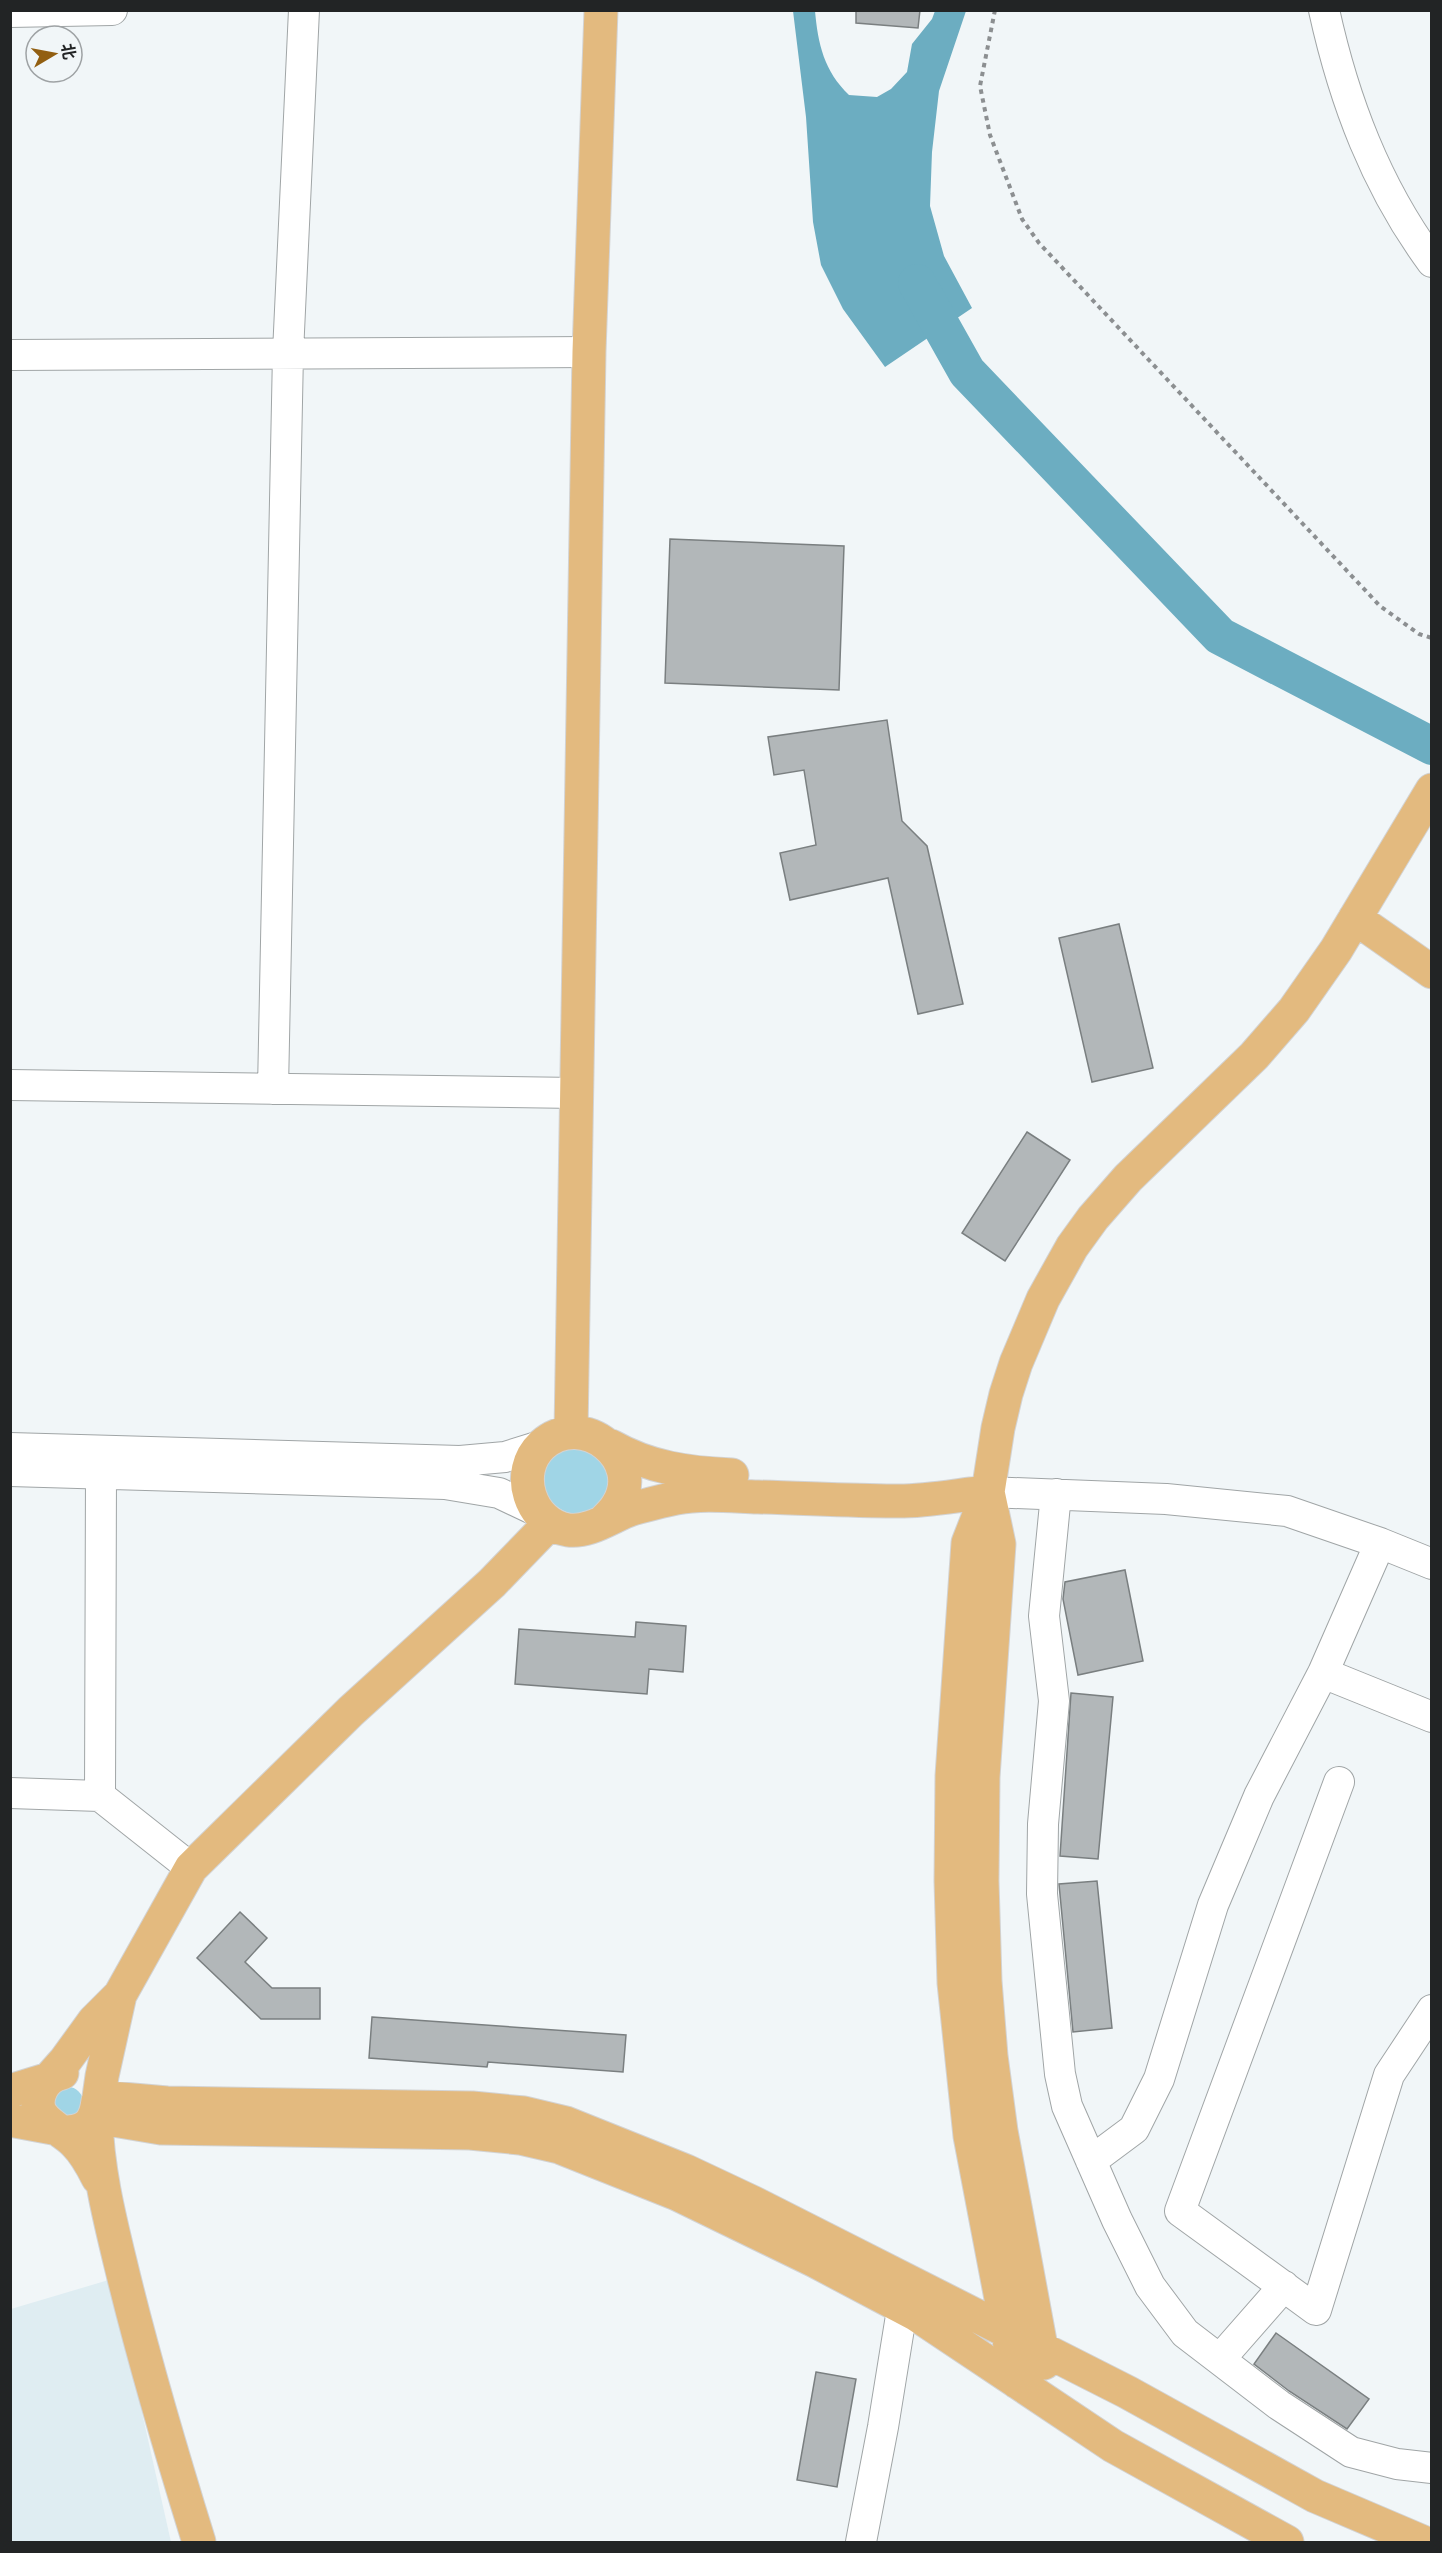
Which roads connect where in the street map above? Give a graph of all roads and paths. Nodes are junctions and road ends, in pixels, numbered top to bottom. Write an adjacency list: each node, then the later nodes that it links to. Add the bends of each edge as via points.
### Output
1 (112, 10): 6 (street)
2 (304, 10): 9 (street)
3 (601, 10): 8 (main road)
4 (995, 10): 11 (path, via 980,86 990,135 1022,219 1039,243 1380,606)
5 (1324, 10): 7 (street, via 1350,107 1375,168 1393,204)
6 (10, 12)
7 (1431, 261)
8 (589, 352): 9 (street); 17 (main road)
9 (288, 353): 10 (street); 16 (street)
10 (10, 355)
11 (1431, 638)
12 (1431, 790): 13 (main road)
13 (1363, 905): 14 (main road); 24 (main road, via 1313,984 1273,1036 1128,1178 1072,1247 1043,1299 1017,1363 998,1428)
14 (1431, 972)
15 (10, 1085): 16 (street)
16 (273, 1089): 17 (street)
17 (577, 1093): 18 (main road)
18 (571, 1432): 19 (main road, via 554,1436); 20 (main road, via 592,1435)
19 (540, 1446): 21 (street, via 505,1457 460,1461); 26 (main road, via 527,1477 529,1495)
20 (611, 1446): 24 (main road, via 644,1462 679,1472 897,1480); 27 (main road, via 622,1465 624,1487 618,1506)
21 (10, 1448)
22 (10, 1471): 23 (street)
23 (101, 1474): 26 (street, via 445,1484 499,1493); 34 (street)
24 (988, 1492): 25 (street); 27 (main road, via 897,1502 696,1495 660,1501); 47 (main road, via 968,1543 952,1776 951,1881 954,1983 970,2136); 48 (main road, via 999,1544 983,1777 985,1981 1001,2131)
25 (1056, 1494): 28 (street, via 1166,1499 1287,1511); 43 (street, via 1044,1616 1054,1701 1043,1824 1042,1894 1060,2074 1067,2106)
26 (544, 1517): 27 (main road, via 568,1530 588,1528); 35 (main road, via 492,1583 351,1711)
27 (605, 1520)
28 (1380, 1543): 29 (street); 30 (street)
29 (1431, 1564)
30 (1323, 1673): 31 (street); 43 (street, via 1259,1796 1213,1905 1159,2079 1134,2129)
31 (1431, 1717)
32 (1339, 1782): 45 (street, via 1180,2211)
33 (10, 1793): 34 (street)
34 (100, 1796): 35 (street)
35 (191, 1868): 36 (main road)
36 (120, 1995): 38 (main road, via 94,2020); 40 (main road)
37 (1431, 2010): 45 (street, via 1389,2075 1316,2310)
38 (49, 2079): 39 (main road); 40 (main road, via 69,2071 89,2078 95,2087); 42 (main road, via 39,2095 39,2105 41,2114)
39 (10, 2091)
40 (97, 2107): 42 (main road, via 87,2127 75,2132); 44 (main road, via 97,2153); 46 (main road, via 161,2128 470,2133 540,2142 676,2194 815,2261)
41 (10, 2120): 42 (main road)
42 (58, 2130): 44 (main road, via 86,2157)
43 (1091, 2161): 49 (street, via 1150,2286 1185,2333)
44 (103, 2191): 53 (main road, via 141,2344)
45 (1284, 2286): 49 (street)
46 (904, 2294): 47 (main road); 50 (main road); 54 (street)
47 (1007, 2330): 48 (main road); 50 (main road)
48 (1042, 2348): 51 (main road); 56 (main road, via 1315,2496)
49 (1220, 2359): 52 (street, via 1279,2405 1351,2452)
50 (1017, 2382): 51 (main road)
51 (1052, 2406): 55 (main road, via 1113,2446)
52 (1431, 2468)
53 (199, 2542)
54 (861, 2542)
55 (1287, 2542)
56 (1424, 2542)

